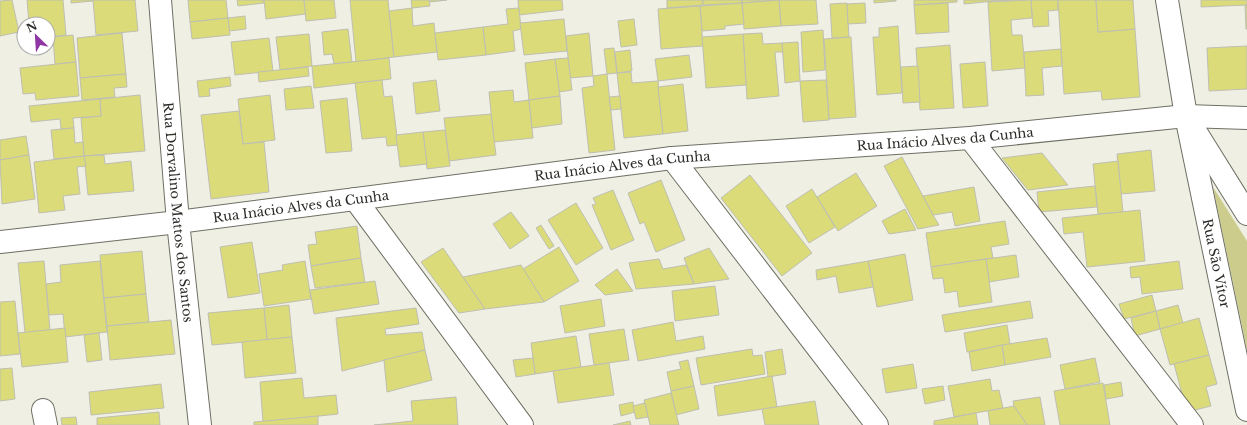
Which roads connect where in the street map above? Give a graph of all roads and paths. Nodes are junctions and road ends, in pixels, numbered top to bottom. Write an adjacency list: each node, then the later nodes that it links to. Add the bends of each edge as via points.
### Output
1 (160, 0): 9 (street, Rua Dorvalino Mattos dos Santos)
2 (1167, 0): 3 (street, Rua São Vítor)
3 (1186, 116): 4 (street, Rua Inácio Alves da Cunha); 5 (street, Rua Inácio Alves da Cunha); 8 (street); 11 (street, Rua São Vítor)
4 (1247, 118)
5 (970, 138): 6 (street, Rua Inácio Alves da Cunha); 15 (street)
6 (672, 158): 7 (street, Rua Inácio Alves da Cunha); 14 (street)
7 (355, 199): 9 (street, Rua Inácio Alves da Cunha); 13 (street)
8 (1247, 214)
9 (178, 222): 10 (street, Rua Inácio Alves da Cunha); 12 (street, Rua Dorvalino Mattos dos Santos)
10 (0, 242)
11 (1247, 410)
12 (200, 425)
13 (522, 425)
14 (877, 425)
15 (1192, 425)

